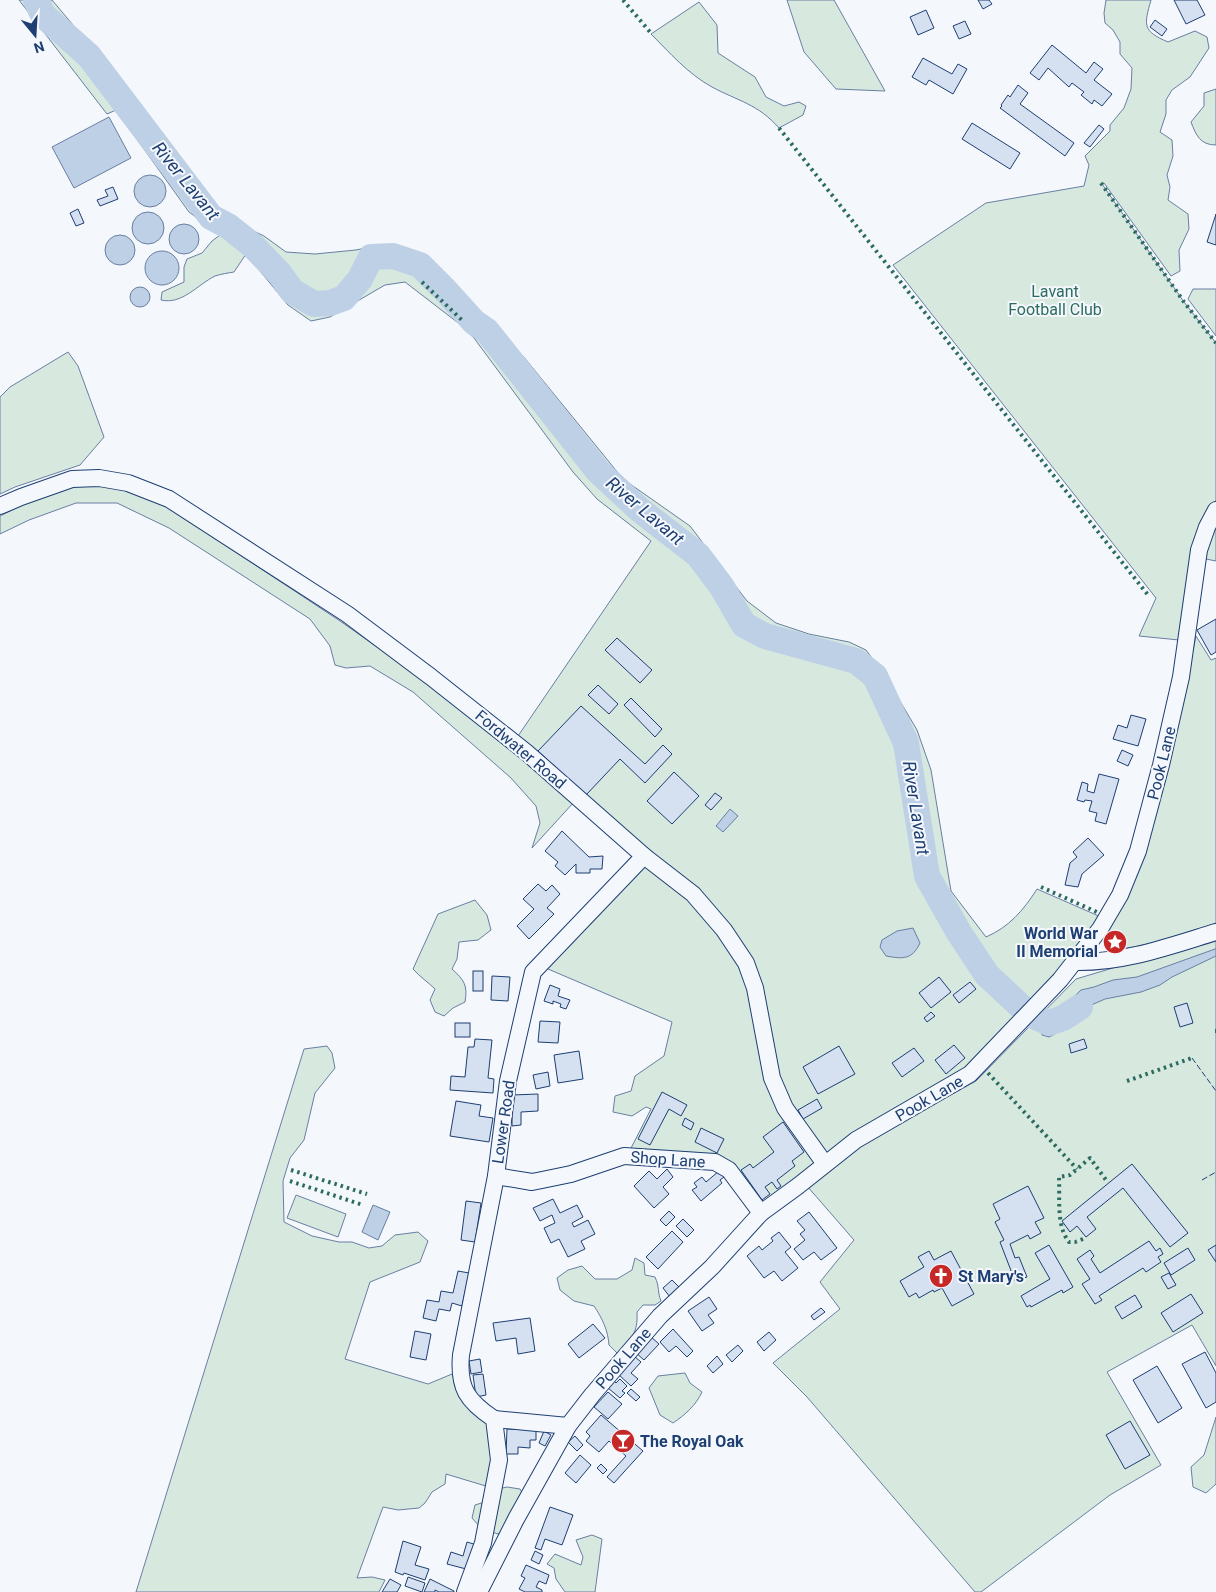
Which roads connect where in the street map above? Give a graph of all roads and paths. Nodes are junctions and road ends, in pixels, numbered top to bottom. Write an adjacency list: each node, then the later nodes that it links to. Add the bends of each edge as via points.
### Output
1 (0, 506): 3 (street, Fordwater Road, via 72,479 99,478 128,483 169,499 339,609 431,677 526,752)
2 (1216, 510): 5 (street, Pook Lane, via 1199,550 1180,677 1162,765 1138,851 1120,895)
3 (644, 856): 6 (street, Fordwater Road, via 693,894 724,930 746,963 755,988 772,1078 785,1108); 7 (street, Lower Road, via 533,972 508,1081)
4 (1216, 932): 5 (street, via 1107,961)
5 (1075, 962): 6 (street, Pook Lane, via 970,1074 856,1140)
6 (826, 1164): 8 (street, Pook Lane)
7 (496, 1176): 8 (street, Shop Lane, via 532,1182 571,1174 624,1156 715,1162 729,1170); 9 (street, Lower Road, via 460,1372 466,1394 477,1408)
8 (761, 1213): 10 (street, Pook Lane, via 712,1267 660,1316)
9 (494, 1419): 10 (street); 11 (street, via 499,1460 483,1543)
10 (568, 1426): 12 (street, Pook Lane)
11 (465, 1592)
12 (480, 1592)

